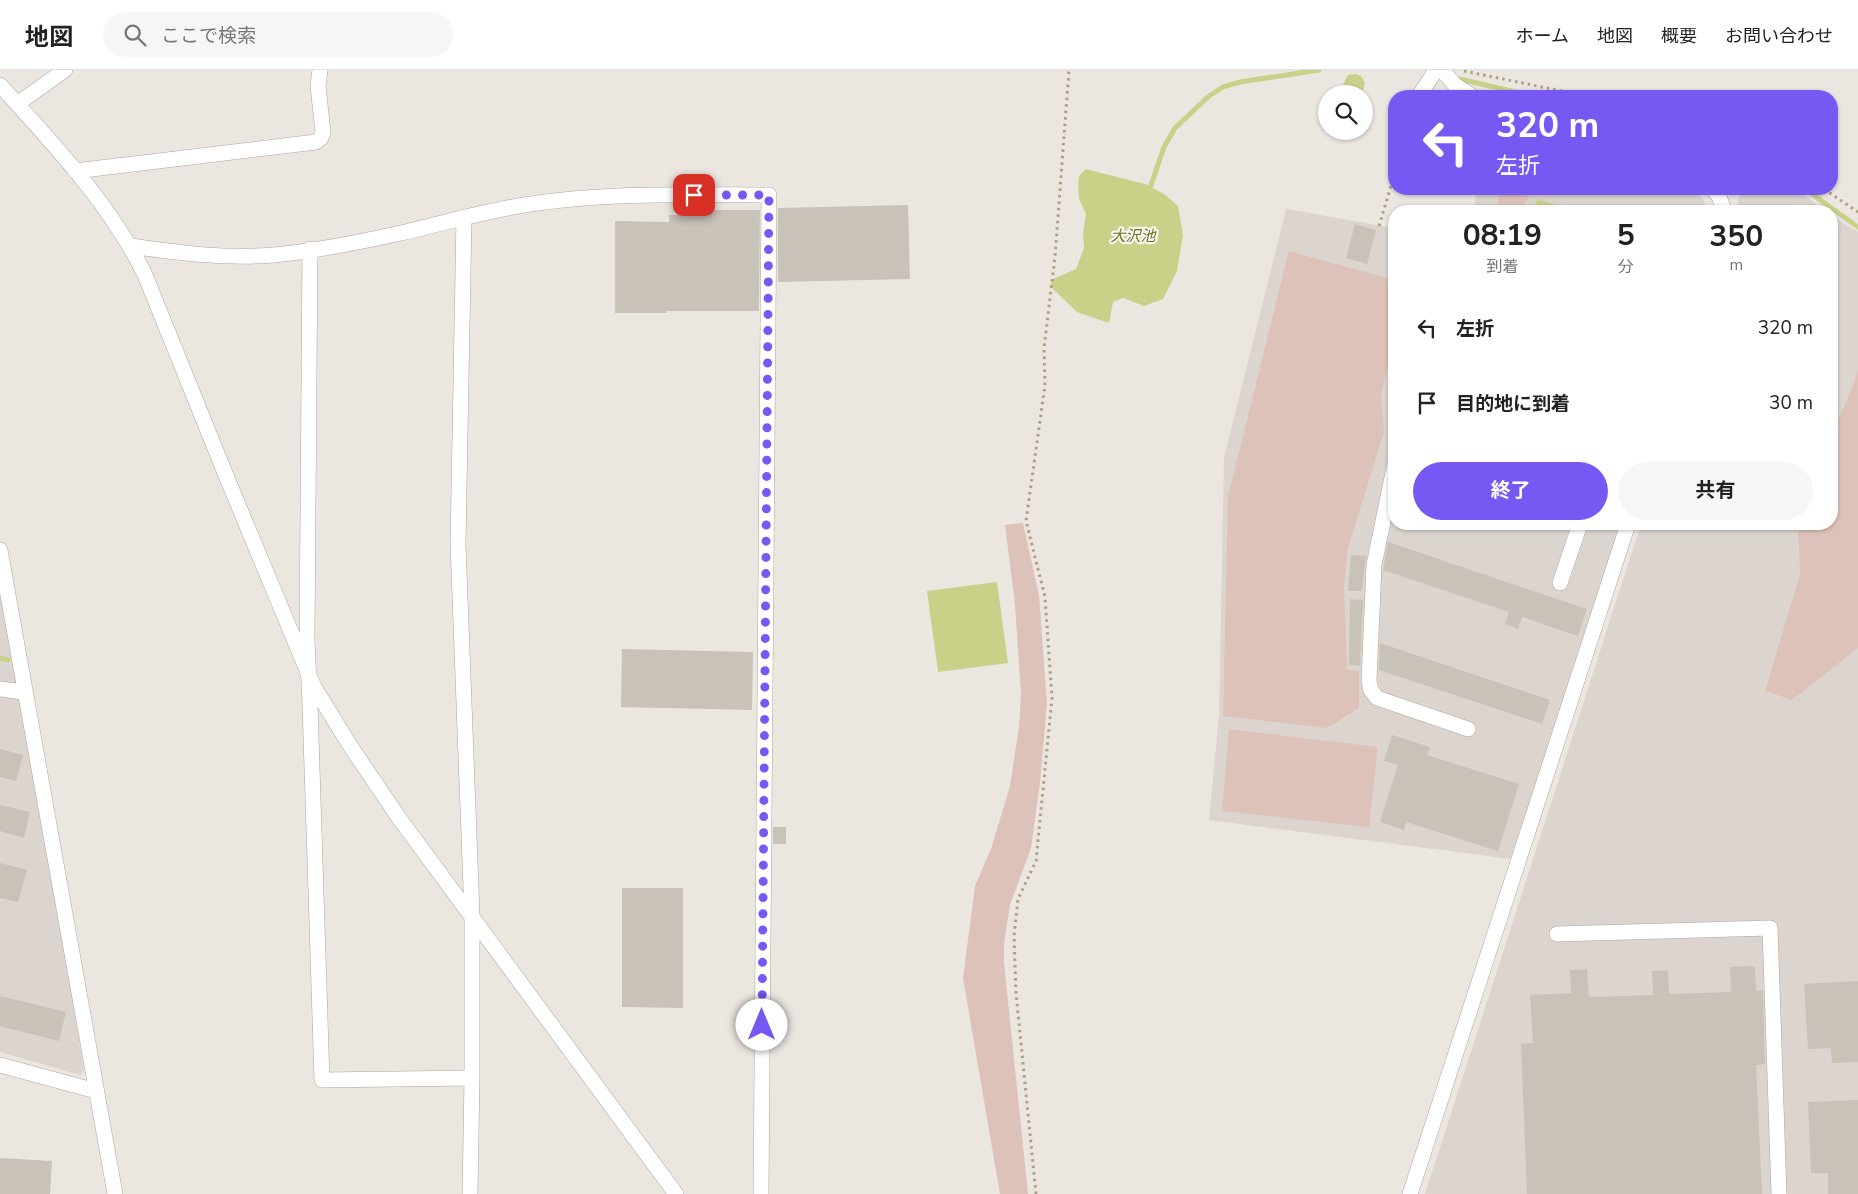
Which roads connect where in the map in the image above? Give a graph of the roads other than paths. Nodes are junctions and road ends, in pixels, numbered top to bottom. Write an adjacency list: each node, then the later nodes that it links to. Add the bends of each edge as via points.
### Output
1 (65, 70): 8 (street)
2 (320, 70): 9 (street, via 318,86 323,132 316,142)
3 (1436, 70): 6 (street)
4 (1442, 70): 7 (street)
5 (0, 84): 8 (street)
6 (1423, 90)
7 (1464, 90)
8 (17, 104): 9 (street)
9 (76, 171): 11 (street)
10 (464, 217): 12 (street, via 402,233); 22 (street, via 458,544); 30 (street, via 531,204 619,195 769,195)
11 (131, 246): 12 (street, via 198,255 273,255); 18 (street)
12 (310, 250): 18 (street)
13 (1388, 497): 21 (street, via 1374,564 1371,690 1377,698)
14 (1578, 530): 17 (street)
15 (1626, 530): 31 (street)
16 (0, 550): 20 (street)
17 (1560, 583)
18 (308, 677): 22 (street, via 399,818); 25 (street, via 322,1080)
19 (0, 689): 20 (street)
20 (24, 692): 26 (street)
21 (1468, 729)
22 (472, 914): 25 (street); 29 (street)
23 (1557, 934): 32 (street, via 1770,928)
24 (0, 1065): 26 (street)
25 (472, 1078): 28 (street)
26 (96, 1091): 27 (street)
27 (115, 1194)
28 (470, 1194)
29 (676, 1194)
30 (761, 1194)
31 (1410, 1194)
32 (1779, 1194)

